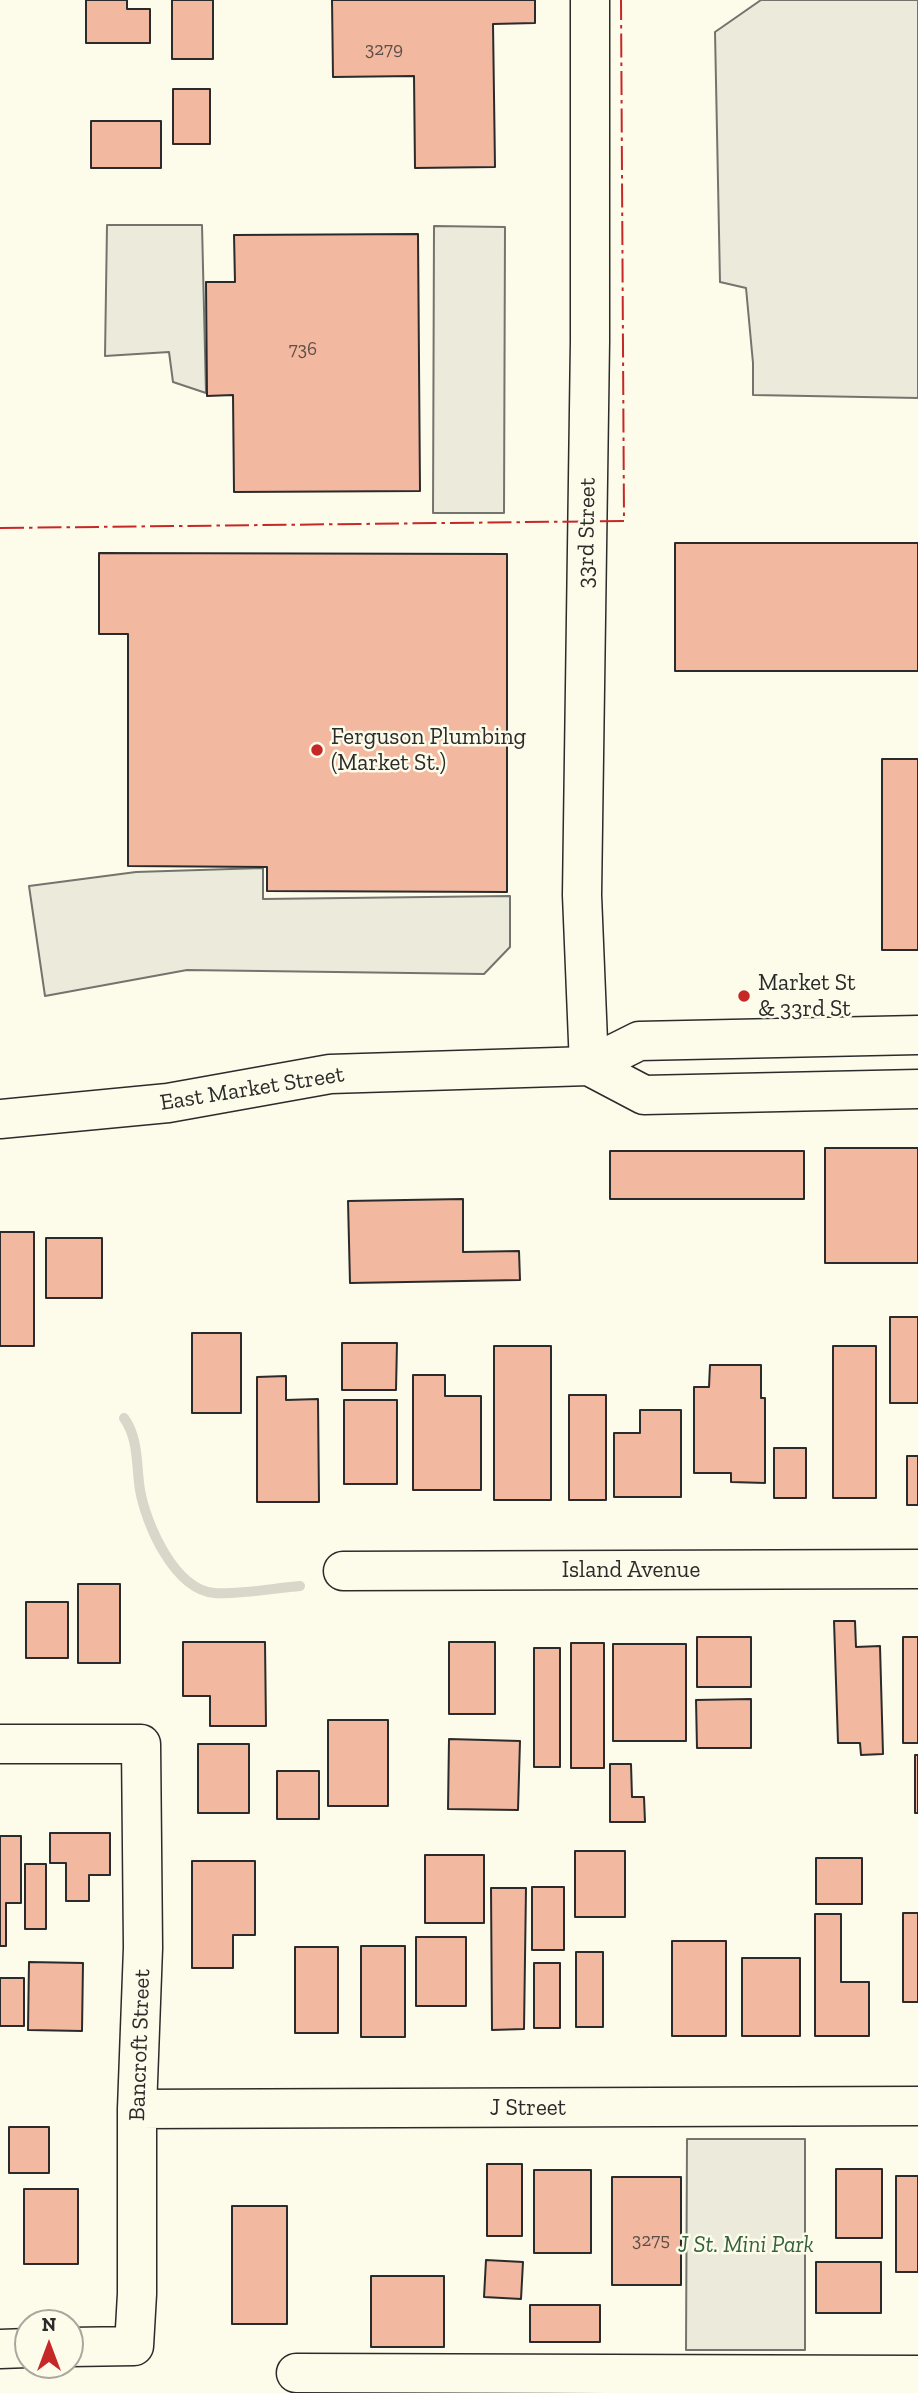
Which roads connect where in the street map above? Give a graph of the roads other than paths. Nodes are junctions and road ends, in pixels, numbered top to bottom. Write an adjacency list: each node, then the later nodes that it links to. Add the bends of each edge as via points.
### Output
1 (590, 0): 3 (street, 33rd Street, via 582,895)
2 (918, 1035): 3 (street, East Market Street, via 639,1041)
3 (589, 1066): 4 (street, East Market Street, via 644,1094); 5 (street, East Market Street, via 330,1074 168,1103)
4 (918, 1088)
5 (0, 1119)
6 (918, 1569): 7 (street, Island Avenue)
7 (343, 1571)
8 (0, 1744): 10 (street, Bancroft Street, via 141,1744 143,1948)
9 (918, 2106): 10 (street, J Street)
10 (137, 2109): 11 (street, Bancroft Street, via 134,2346)
11 (84, 2347)
12 (296, 2373): 13 (street)
13 (918, 2375)

